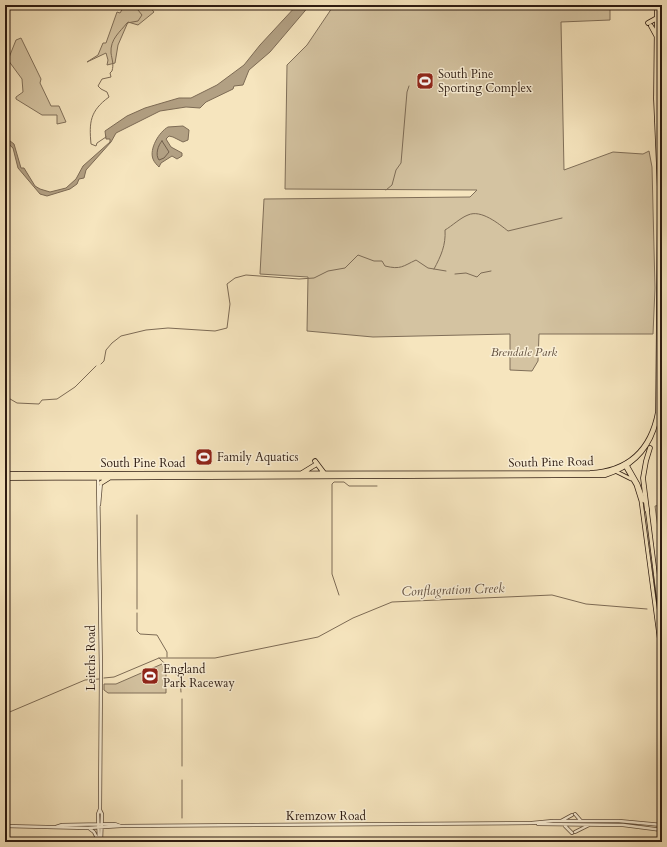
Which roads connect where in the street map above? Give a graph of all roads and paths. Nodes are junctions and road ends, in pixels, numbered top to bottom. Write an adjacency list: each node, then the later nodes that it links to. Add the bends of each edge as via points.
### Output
1 (657, 5): 4 (highway, South Pine Road)
2 (661, 5): 3 (highway, South Pine Road)
3 (662, 15): 5 (highway, South Pine Road)
4 (658, 18): 5 (highway, South Pine Road); 7 (highway, via 650,25)
5 (660, 25): 6 (highway, South Pine Road); 7 (highway, South Pine Road)
6 (662, 32): 8 (highway, South Pine Road)
7 (657, 37): 10 (highway, South Pine Road)
8 (662, 135)
9 (662, 340): 10 (highway, South Pine Road)
10 (661, 347): 11 (highway, South Pine Road, via 662,411); 12 (highway, South Pine Road, via 655,425 644,446)
11 (653, 441): 12 (highway, South Pine Road, via 640,457); 25 (highway, via 644,472)
12 (626, 465): 13 (highway, South Pine Road); 15 (highway, South Pine Road, via 590,473); 22 (main road); 25 (main road, via 642,493)
13 (617, 472): 19 (highway, South Pine Road, via 592,476); 22 (main road)
14 (302, 473): 15 (highway, South Pine Road); 15 (highway, via 315,463); 19 (highway, South Pine Road)
15 (324, 473)
16 (5, 474): 17 (highway, South Pine Road)
17 (99, 475): 18 (highway, South Pine Road); 20 (highway, South Pine Road); 21 (highway, South Pine Road); 23 (street, Leitchs Road); 24 (street, Leitchs Road)
18 (165, 475): 19 (highway, South Pine Road); 20 (highway, South Pine Road)
19 (209, 475)
20 (111, 477): 23 (highway)
21 (5, 478)
22 (633, 480): 27 (main road, via 640,501)
23 (101, 483): 24 (street, Leitchs Road)
24 (99, 506): 35 (street, Leitchs Road)
25 (647, 510): 26 (main road)
26 (662, 626)
27 (662, 659)
28 (561, 821): 29 (street, Kremzow Road); 29 (street, via 574,814); 30 (street, Kremzow Road)
29 (581, 821): 33 (street, Kremzow Road, via 625,821)
30 (532, 823): 31 (street, Kremzow Road); 35 (street, Kremzow Road)
31 (565, 825): 32 (street, Kremzow Road); 32 (street, via 574,833)
32 (590, 825): 38 (street, Kremzow Road, via 623,825)
33 (662, 825)
34 (5, 826): 36 (street, Kremzow Road)
35 (100, 826): 36 (street, Kremzow Road); 37 (street, Kremzow Road); 39 (street, Leitchs Road)
36 (56, 827): 37 (street, Kremzow Road)
37 (88, 828): 39 (street)
38 (662, 830)
39 (100, 842)

